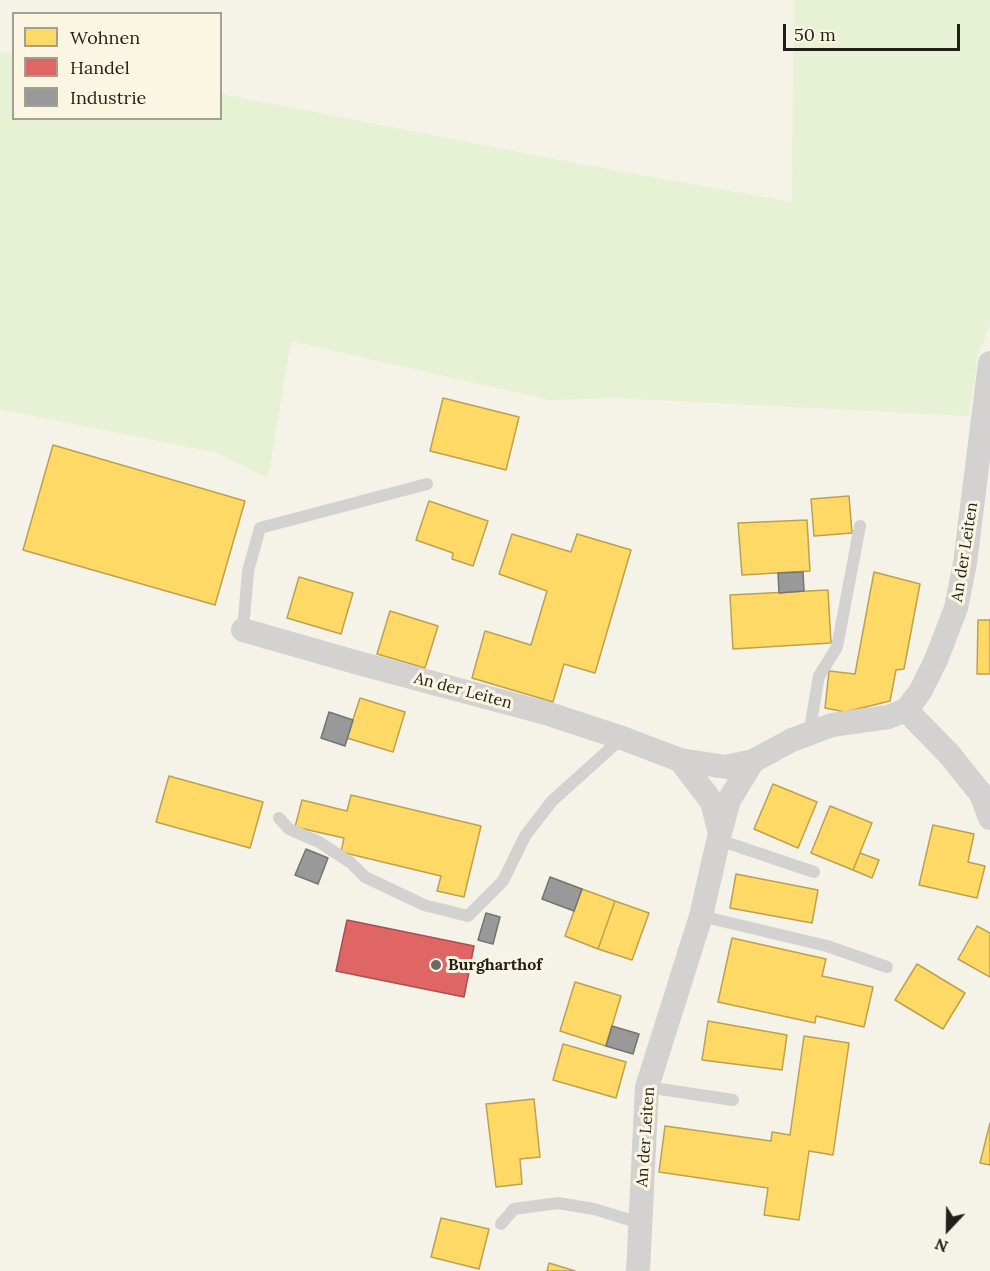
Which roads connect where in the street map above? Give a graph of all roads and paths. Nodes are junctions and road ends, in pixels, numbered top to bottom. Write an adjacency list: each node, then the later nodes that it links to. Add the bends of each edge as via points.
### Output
1 (990, 363): 5 (street, An der Leiten, via 956,608 936,660)
2 (427, 484): 4 (lane, via 260,528 248,571)
3 (860, 526): 6 (lane, via 837,648 819,676)
4 (243, 630): 7 (street, An der Leiten, via 549,714)
5 (906, 710): 6 (street, An der Leiten, via 888,717 831,725); 11 (street, via 981,794)
6 (809, 734): 9 (street, An der Leiten)
7 (622, 738): 8 (street, An der Leiten); 10 (lane, via 552,801 525,836 503,881 468,916 424,905 365,877 351,863 319,842 289,829)
8 (680, 760): 9 (street, An der Leiten, via 726,767); 12 (street, An der Leiten, via 712,802)
9 (753, 761): 12 (street, An der Leiten, via 729,800)
10 (279, 818)
11 (990, 818)
12 (719, 836): 13 (lane); 14 (street, An der Leiten)
13 (814, 872)
14 (701, 916): 15 (lane, via 827,946); 16 (street, An der Leiten)
15 (887, 967)
16 (647, 1087): 17 (lane); 18 (street, An der Leiten)
17 (733, 1100)
18 (640, 1223): 19 (lane, via 558,1203 514,1209); 20 (street, An der Leiten)
19 (501, 1224)
20 (638, 1271)

